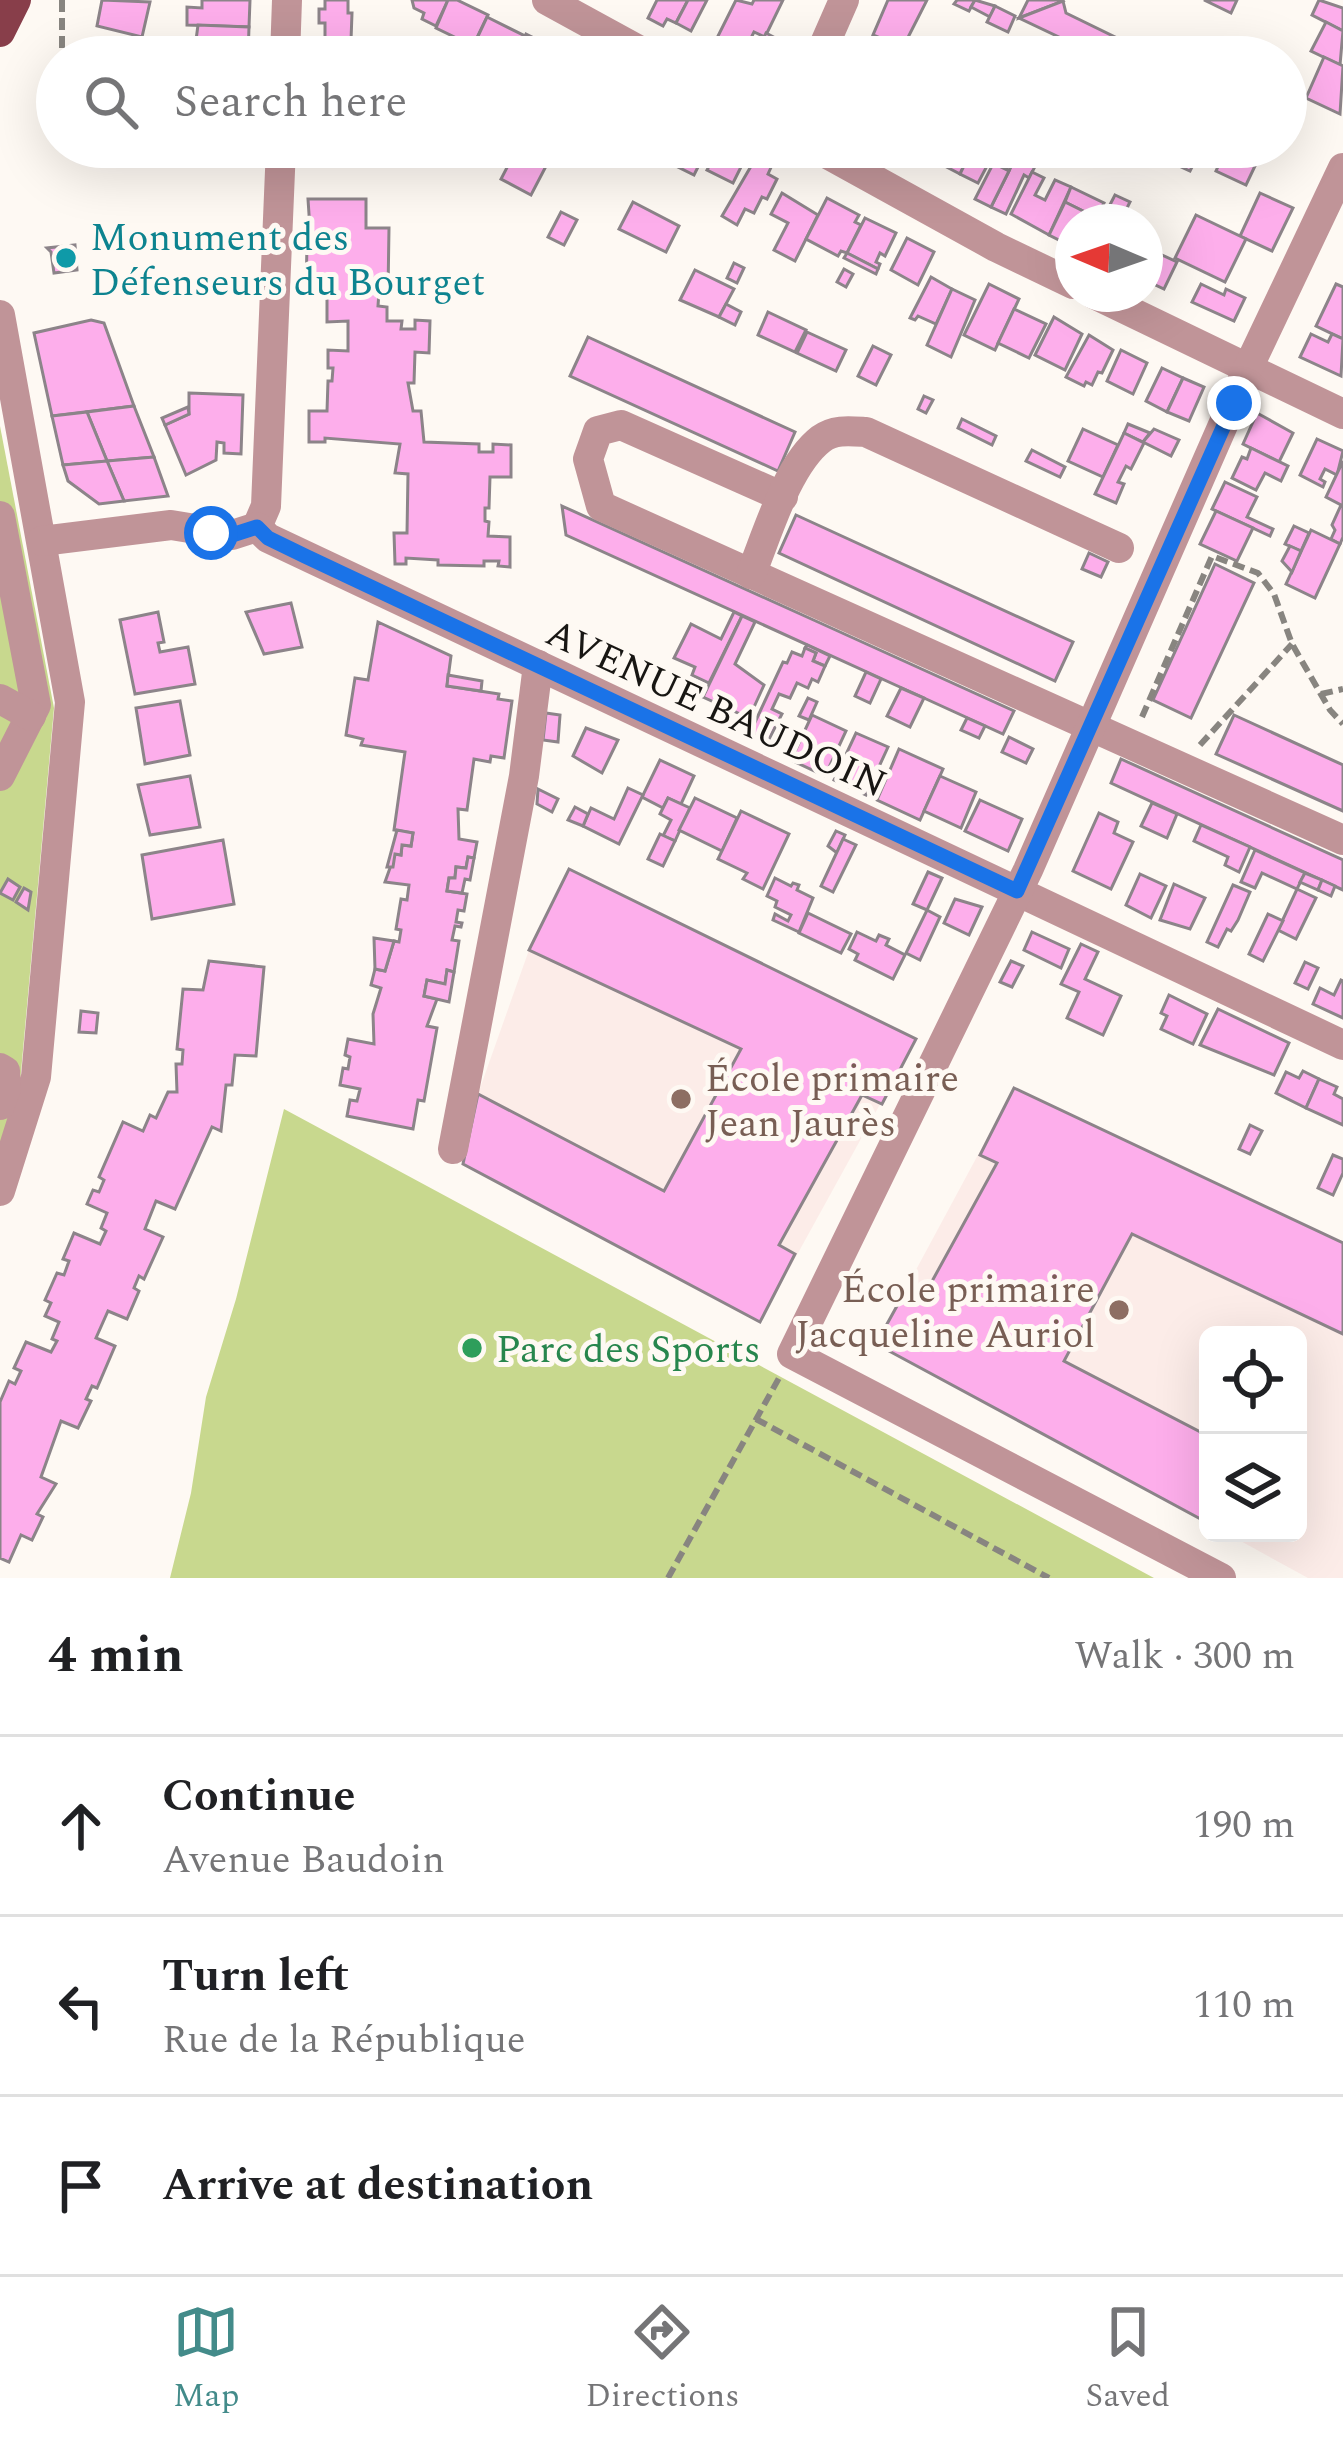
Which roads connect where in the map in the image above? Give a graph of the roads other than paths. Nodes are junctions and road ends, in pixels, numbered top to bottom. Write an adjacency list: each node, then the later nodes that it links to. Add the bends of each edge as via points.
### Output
1 (16, 0): 5 (main road)
2 (287, 0): 6 (street)
3 (547, 0): 7 (street)
4 (844, 0): 8 (street)
5 (0, 32)
6 (286, 36)
7 (613, 36)
8 (828, 36)
9 (280, 168): 19 (street, via 266,506)
10 (852, 168): 12 (street)
11 (1343, 168): 15 (street)
12 (1055, 275)
13 (1131, 312): 15 (street)
14 (0, 315): 20 (street)
15 (1248, 368): 16 (street); 28 (street)
16 (1343, 414)
17 (783, 497): 21 (street, via 823,437 866,432); 22 (street); 22 (street, via 621,425 598,431 588,460 601,506)
18 (0, 516): 25 (street)
19 (257, 527): 20 (street, via 232,535 171,525); 24 (street, AVENUE BAUDOIN)
20 (42, 541): 36 (street, via 70,702 36,1077)
21 (1119, 548)
22 (751, 574): 28 (street)
23 (0, 659): 25 (street)
24 (538, 665): 31 (street, AVENUE BAUDOIN); 35 (street)
25 (31, 676): 27 (street)
26 (0, 699): 27 (street)
27 (31, 716): 29 (street)
28 (1093, 725): 30 (street); 31 (street)
29 (0, 776)
30 (1343, 841)
31 (1017, 891): 32 (street, AVENUE BAUDOIN); 37 (street, via 792,1354)
32 (1343, 1045)
33 (0, 1068): 34 (street)
34 (0, 1105)
35 (453, 1150)
36 (0, 1192)
37 (1222, 1578)

